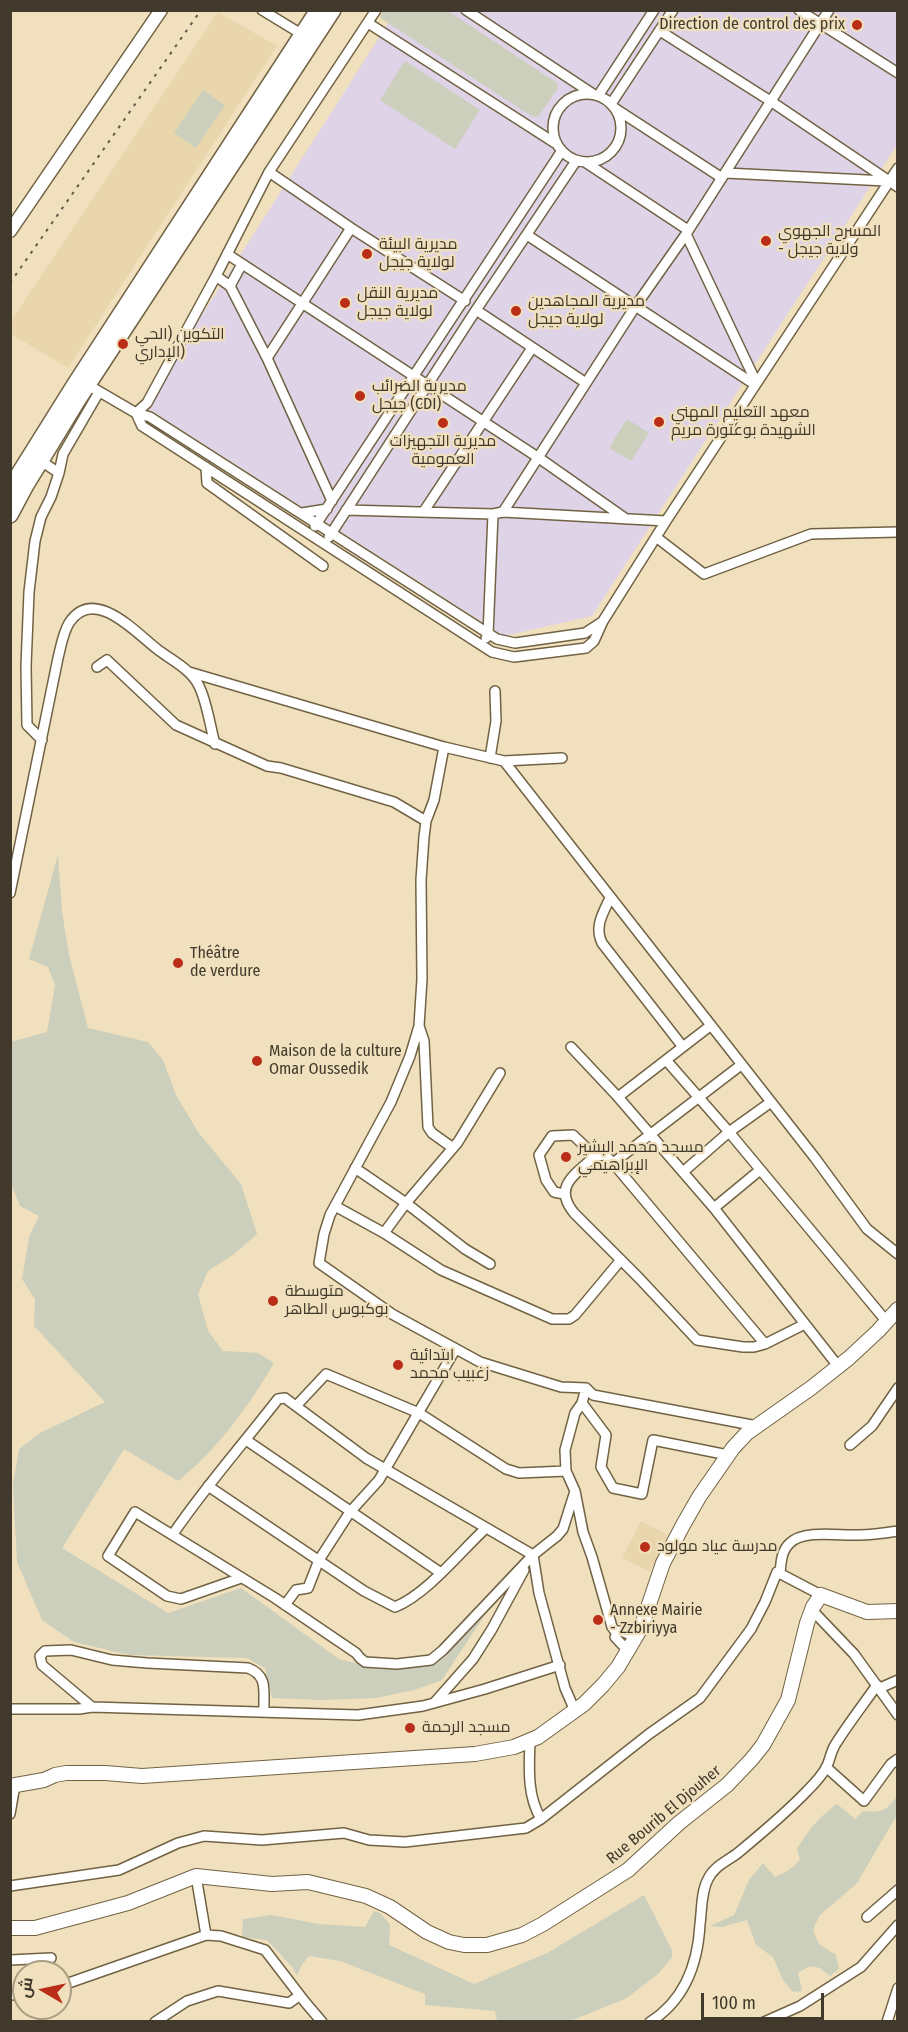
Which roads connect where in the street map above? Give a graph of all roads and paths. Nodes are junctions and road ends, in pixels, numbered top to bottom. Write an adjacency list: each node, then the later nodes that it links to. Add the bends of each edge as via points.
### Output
1 (161, 10): 28 (street)
2 (262, 10): 14 (street)
3 (318, 10): 14 (highway)
4 (333, 10): 45 (highway)
5 (376, 10): 11 (street)
6 (466, 10): 16 (street)
7 (654, 10): 16 (street)
8 (673, 10): 13 (street)
9 (799, 10): 12 (street)
10 (830, 10): 12 (street)
11 (368, 23): 19 (street); 23 (street)
12 (821, 24): 15 (street); 17 (street)
13 (660, 31): 17 (street); 18 (street)
14 (303, 35): 53 (highway)
15 (897, 73)
16 (596, 95): 18 (street); 19 (street, via 584,94 564,102 553,121)
17 (772, 102): 24 (street); 25 (street)
18 (612, 106): 21 (street, via 620,118 619,141 604,158); 24 (street)
19 (555, 143): 20 (street)
20 (561, 152): 21 (street); 35 (street)
21 (580, 162): 29 (street); 30 (street)
22 (897, 168): 25 (street)
23 (269, 172): 27 (street); 31 (street)
24 (724, 175): 25 (street); 29 (street)
25 (889, 181): 26 (street); 43 (street)
26 (897, 187)
27 (351, 228): 35 (street); 36 (street)
28 (10, 231)
29 (687, 232): 37 (street); 43 (street)
30 (527, 235): 37 (street); 38 (street)
31 (227, 254): 32 (street); 33 (street)
32 (242, 264): 34 (street); 36 (street)
33 (216, 276): 34 (street); 47 (street, via 147,403)
34 (230, 286): 40 (street)
35 (465, 301): 41 (street)
36 (304, 303): 40 (street); 41 (street)
37 (635, 307): 42 (street); 43 (street)
38 (476, 310): 39 (street); 44 (street)
39 (532, 348): 42 (street); 48 (street)
40 (267, 358): 54 (street)
41 (413, 377): 44 (street); 54 (street)
42 (586, 383): 49 (street)
43 (755, 383): 61 (street)
44 (426, 386): 48 (street); 56 (street)
45 (94, 389): 46 (highway); 47 (street)
46 (82, 407): 50 (highway); 52 (street)
47 (136, 413): 51 (street, via 142,426); 57 (street, via 150,417)
48 (484, 423): 49 (street); 55 (street)
49 (538, 458): 58 (street); 60 (street)
50 (41, 461): 52 (street); 59 (highway)
51 (207, 468): 63 (street); 68 (street, via 207,483)
52 (59, 473): 77 (street, via 37,528 28,598 27,725)
53 (10, 488)
54 (330, 505): 56 (street); 57 (street); 62 (street)
55 (424, 511): 56 (street); 58 (street)
56 (345, 512): 64 (street)
57 (302, 513): 62 (street)
58 (498, 513): 60 (street); 72 (street)
59 (10, 515)
60 (626, 519): 61 (street)
61 (666, 521): 67 (street)
62 (317, 523): 64 (street); 66 (street)
63 (297, 526): 66 (street); 68 (street)
64 (332, 532): 69 (street); 72 (street)
65 (897, 532): 67 (street, via 811,534 704,574)
66 (310, 534): 69 (street)
67 (656, 537): 71 (street)
68 (287, 540): 70 (street)
69 (324, 544): 73 (street)
70 (323, 566)
71 (603, 621): 72 (street, via 585,633 515,643); 73 (street, via 594,641 586,648 514,657)
72 (488, 635): 73 (street)
73 (481, 645)
74 (96, 667): 78 (street, via 107,660 176,725)
75 (189, 672): 77 (street, via 119,618 103,610 86,609 74,617 66,630); 78 (street, via 199,685); 79 (street)
76 (495, 691): 80 (street, via 496,721)
77 (42, 740): 84 (street)
78 (215, 744): 83 (street, via 267,766 394,802)
79 (444, 747): 80 (street); 83 (street)
80 (490, 758): 82 (street)
81 (562, 758): 82 (street)
82 (504, 761): 85 (street)
83 (426, 821): 86 (street)
84 (10, 893)
85 (610, 898): 87 (street); 89 (street, via 598,925 602,944)
86 (419, 1026): 98 (street, via 424,1041 428,1127); 101 (street, via 391,1102)
87 (710, 1026): 89 (street); 91 (street)
88 (571, 1047): 93 (street)
89 (683, 1047): 90 (street)
90 (666, 1060): 93 (street); 94 (street)
91 (741, 1065): 94 (street); 95 (street)
92 (500, 1073): 98 (street)
93 (618, 1097): 97 (street)
94 (699, 1097): 96 (street); 97 (street)
95 (771, 1102): 96 (street); 109 (street, via 867,1229)
96 (729, 1132): 102 (street); 103 (street)
97 (650, 1135): 100 (street); 103 (street)
98 (453, 1148): 105 (street)
99 (595, 1156): 100 (street, via 605,1155); 104 (street); 104 (street, via 573,1135 552,1136 539,1155 546,1180)
100 (613, 1163): 115 (street)
101 (355, 1168): 105 (street); 106 (street)
102 (760, 1170): 107 (street); 113 (street)
103 (683, 1172): 107 (street)
104 (561, 1190): 110 (street, via 573,1213)
105 (406, 1203): 108 (street); 111 (street, via 465,1250)
106 (335, 1206): 108 (street); 116 (street, via 319,1263 392,1314)
107 (714, 1208): 114 (street)
108 (384, 1233): 110 (street, via 441,1270 552,1318 569,1319 575,1315)
109 (897, 1254)
110 (620, 1261): 115 (street, via 697,1340 742,1347)
111 (490, 1264)
112 (897, 1309): 113 (main road)
113 (887, 1322): 117 (main road)
114 (805, 1324): 115 (street); 117 (street)
115 (765, 1344)
116 (455, 1350): 118 (street, via 513,1374 561,1387); 122 (street)
117 (838, 1366): 123 (main road)
118 (586, 1388): 120 (street); 123 (street, via 593,1395)
119 (897, 1388): 125 (street, via 872,1426)
120 (582, 1403): 126 (street, via 606,1435 601,1467 613,1488 642,1494 653,1440); 128 (street, via 575,1413 565,1450)
121 (296, 1406): 122 (street, via 326,1374); 124 (street, via 290,1400 279,1399); 127 (street)
122 (419, 1413): 127 (street); 128 (street, via 506,1469 519,1473)
123 (757, 1426): 126 (main road)
124 (246, 1440): 129 (street); 131 (street)
125 (850, 1445)
126 (728, 1455): 145 (main road, via 699,1497 663,1563)
127 (385, 1470): 131 (street); 132 (street)
128 (566, 1471): 130 (street)
129 (208, 1486): 134 (street); 136 (street)
130 (575, 1491): 135 (street, via 563,1528); 145 (street, via 583,1532 612,1627)
131 (350, 1512): 136 (street); 137 (street)
132 (486, 1528): 135 (street); 137 (street)
133 (897, 1531): 138 (street, via 799,1537 785,1549)
134 (173, 1534): 139 (street); 139 (street, via 135,1512 108,1556 176,1600)
135 (532, 1555): 141 (street, via 431,1659 398,1664 365,1662); 147 (street); 150 (street, via 473,1659)
136 (319, 1560): 137 (street, via 364,1592 395,1607); 141 (street, via 308,1588 296,1590)
137 (441, 1573)
138 (780, 1574): 140 (street); 161 (street, via 777,1572 751,1629 700,1698)
139 (241, 1578): 141 (street)
140 (821, 1595): 142 (main road, Rue Bourib El Djouher); 143 (main road, via 867,1612)
141 (285, 1605)
142 (812, 1610): 149 (street); 162 (main road, Rue Bourib El Djouher, via 788,1700 751,1760 628,1870 522,1935 487,1945 464,1945 427,1932 366,1896 308,1882 272,1884)
143 (897, 1611)
144 (615, 1637): 146 (street)
145 (636, 1637): 146 (main road)
146 (628, 1651): 154 (main road, via 603,1685)
147 (560, 1665): 150 (street); 154 (street)
148 (897, 1680): 149 (street)
149 (879, 1687): 155 (street); 158 (street, via 836,1743)
150 (434, 1702): 153 (street, via 409,1709 358,1714)
151 (92, 1707): 152 (street); 153 (street); 153 (street, via 42,1665 42,1653 71,1650 112,1660 248,1668 258,1672 263,1680)
152 (10, 1709)
153 (264, 1711)
154 (575, 1711): 156 (main road)
155 (897, 1715)
156 (530, 1741): 159 (main road, via 458,1756 142,1776 66,1773); 161 (street, via 530,1785 534,1807)
157 (897, 1759): 158 (street, via 864,1801)
158 (826, 1767): 177 (street, via 787,1811 709,1877 694,1965 670,2005)
159 (13, 1786): 160 (street)
160 (10, 1814)
161 (542, 1819): 163 (street, via 526,1828 503,1832 405,1842 369,1840 344,1833 262,1840 204,1836 178,1843 118,1870)
162 (196, 1876): 167 (main road, Rue Bourib El Djouher, via 128,1903 35,1928); 168 (street)
163 (10, 1886)
164 (897, 1890): 165 (street)
165 (867, 1917)
166 (897, 1925): 178 (street, via 861,1967 800,2006)
167 (10, 1928)
168 (206, 1935): 171 (street); 173 (street, via 265,1950)
169 (51, 1958): 170 (street)
170 (10, 1960)
171 (72, 1982)
172 (897, 1988): 179 (street)
173 (299, 1996): 175 (street); 176 (street, via 289,2003 218,1991 187,2001)
174 (897, 2016): 179 (street)
175 (320, 2021)
176 (155, 2022)
177 (650, 2022)
178 (764, 2022)
179 (888, 2022)

